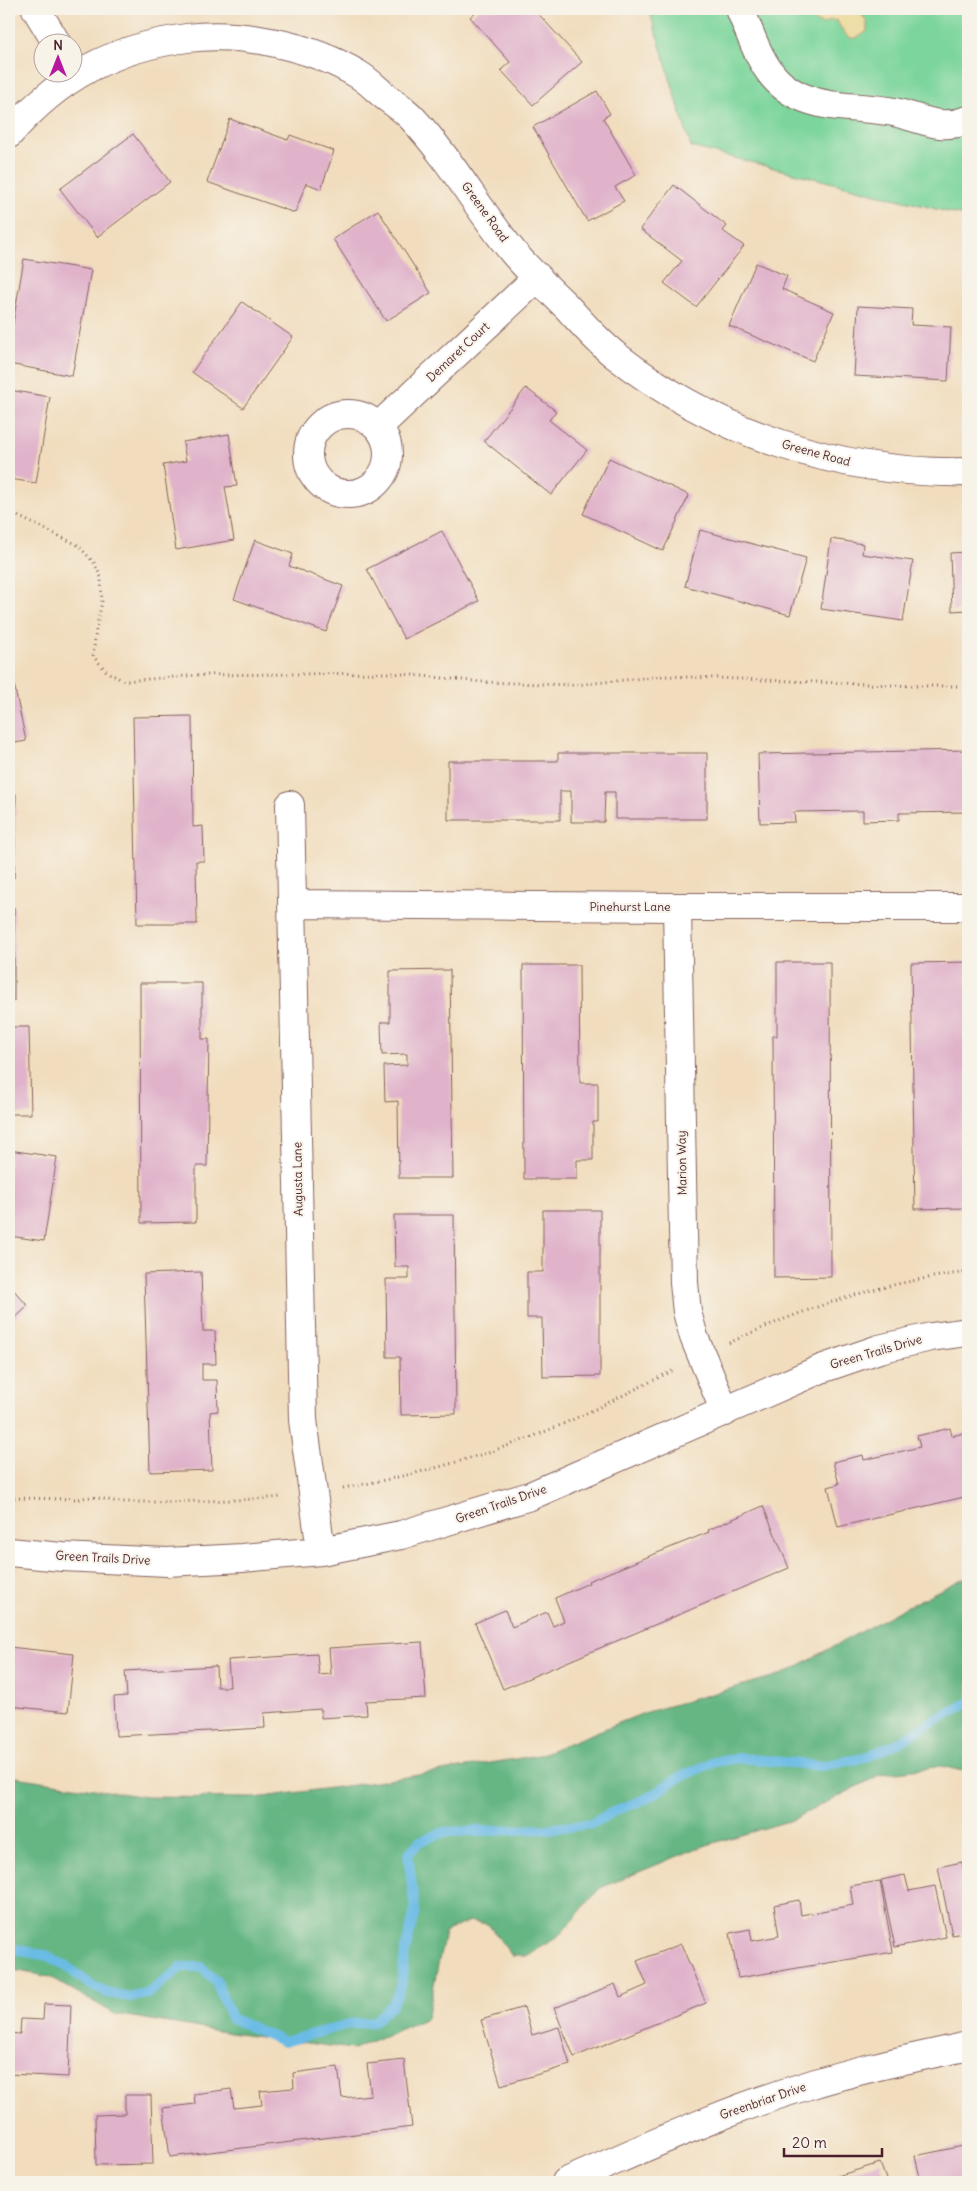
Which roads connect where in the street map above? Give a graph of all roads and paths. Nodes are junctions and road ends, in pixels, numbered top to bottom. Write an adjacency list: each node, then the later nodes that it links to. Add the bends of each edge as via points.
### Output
1 (36, 9): 3 (street)
2 (740, 9): 6 (street, via 755,48 773,78 806,100 891,112 934,124 956,125)
3 (50, 32)
4 (82, 69): 8 (street, Greene Road, via 157,42 203,36 288,45 322,58 359,75 411,117 453,168 514,253)
5 (63, 82): 7 (street, Greene Road, via 27,113)
6 (968, 120)
7 (9, 134)
8 (538, 277): 9 (street, Demaret Court); 10 (street, Greene Road, via 611,352 650,381 722,421 789,448 835,460 870,466)
9 (379, 426)
10 (968, 472)
11 (9, 512): 12 (path, via 78,545 94,563 101,577 102,602 93,656 107,672 124,681 199,675 392,673 484,682 574,685 664,676)
12 (968, 686)
13 (290, 805): 14 (street, Augusta Lane)
14 (292, 904): 16 (street, Pinehurst Lane); 25 (street, Augusta Lane, via 303,1420)
15 (968, 906): 16 (street, Pinehurst Lane)
16 (677, 907): 21 (street, Marion Way, via 684,1283 694,1337)
17 (968, 1272): 19 (path, via 896,1283 836,1300 777,1321)
18 (968, 1332): 21 (street, Green Trails Drive, via 931,1336 879,1349 821,1369)
19 (727, 1344)
20 (674, 1370): 22 (path, via 544,1432 474,1457 398,1478)
21 (725, 1412): 25 (street, Green Trails Drive, via 530,1496 401,1535)
22 (342, 1488)
23 (283, 1497): 24 (path, via 203,1502 117,1502 89,1495 79,1499)
24 (9, 1498)
25 (321, 1551): 26 (street, Green Trails Drive, via 167,1562)
26 (9, 1552)
27 (968, 2046): 28 (street, Greenbriar Drive, via 806,2086 703,2122)
28 (566, 2182)

